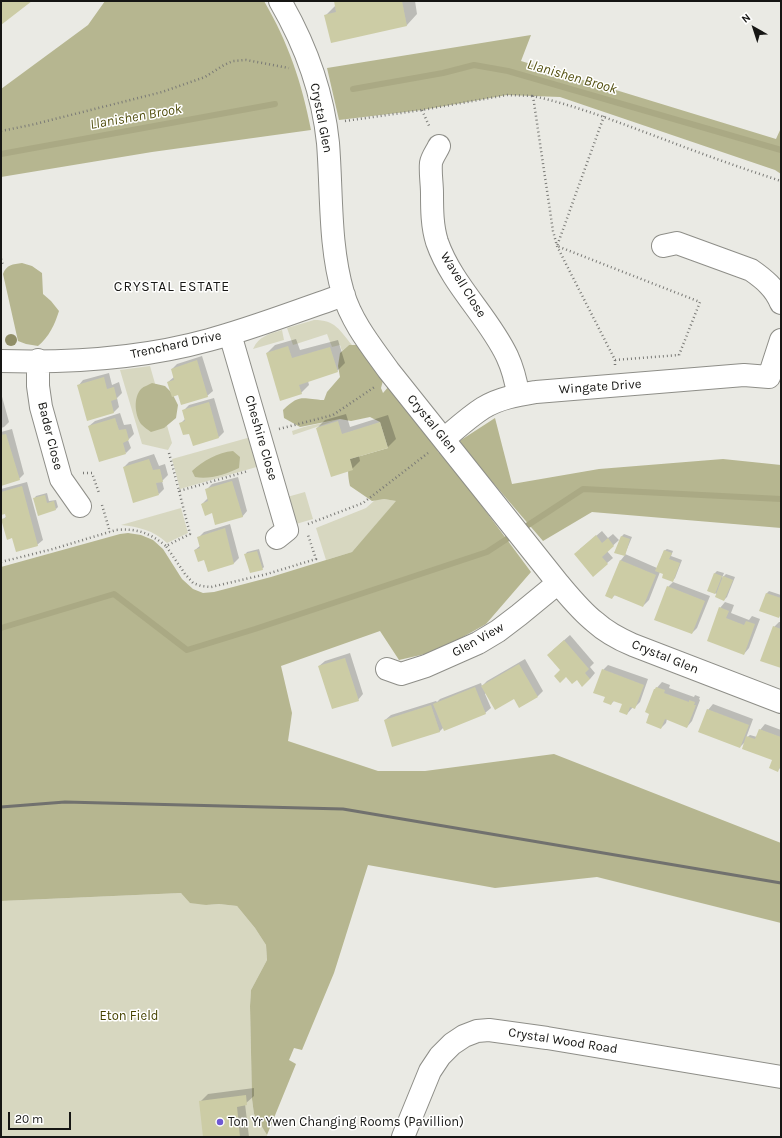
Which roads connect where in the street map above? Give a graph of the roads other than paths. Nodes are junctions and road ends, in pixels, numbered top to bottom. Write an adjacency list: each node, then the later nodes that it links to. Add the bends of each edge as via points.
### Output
1 (280, 1): 4 (street, Crystal Glen, via 310,68 322,110 328,142 334,251)
2 (439, 146): 11 (street, Wavell Close, via 431,162 433,224 437,241 444,259 507,356 514,372)
3 (663, 246): 5 (street, via 677,243 751,270 762,277)
4 (344, 295): 6 (street, Trenchard Drive); 12 (street, Crystal Glen, via 363,334)
5 (781, 303)
6 (230, 334): 8 (street, Trenchard Drive, via 191,345 114,357); 14 (street, Cheshire Close, via 287,530)
7 (781, 340): 10 (street, Wingate Drive)
8 (38, 360): 9 (street, Trenchard Drive); 13 (street, Bader Close, via 41,407 61,479)
9 (1, 361)
10 (775, 380): 11 (street, Wingate Drive, via 744,375)
11 (518, 394): 12 (street, Wingate Drive, via 484,407)
12 (437, 446): 15 (street, Crystal Glen, via 507,518)
13 (80, 506)
14 (277, 538)
15 (558, 583): 16 (street, Glen View, via 498,631 478,643 401,674); 17 (street, Crystal Glen, via 594,622 613,635 661,657)
16 (387, 669)
17 (781, 702)
18 (781, 1077): 19 (street, Crystal Wood Road, via 547,1038 489,1030 477,1031 452,1044 440,1056 430,1071)
19 (403, 1137)

